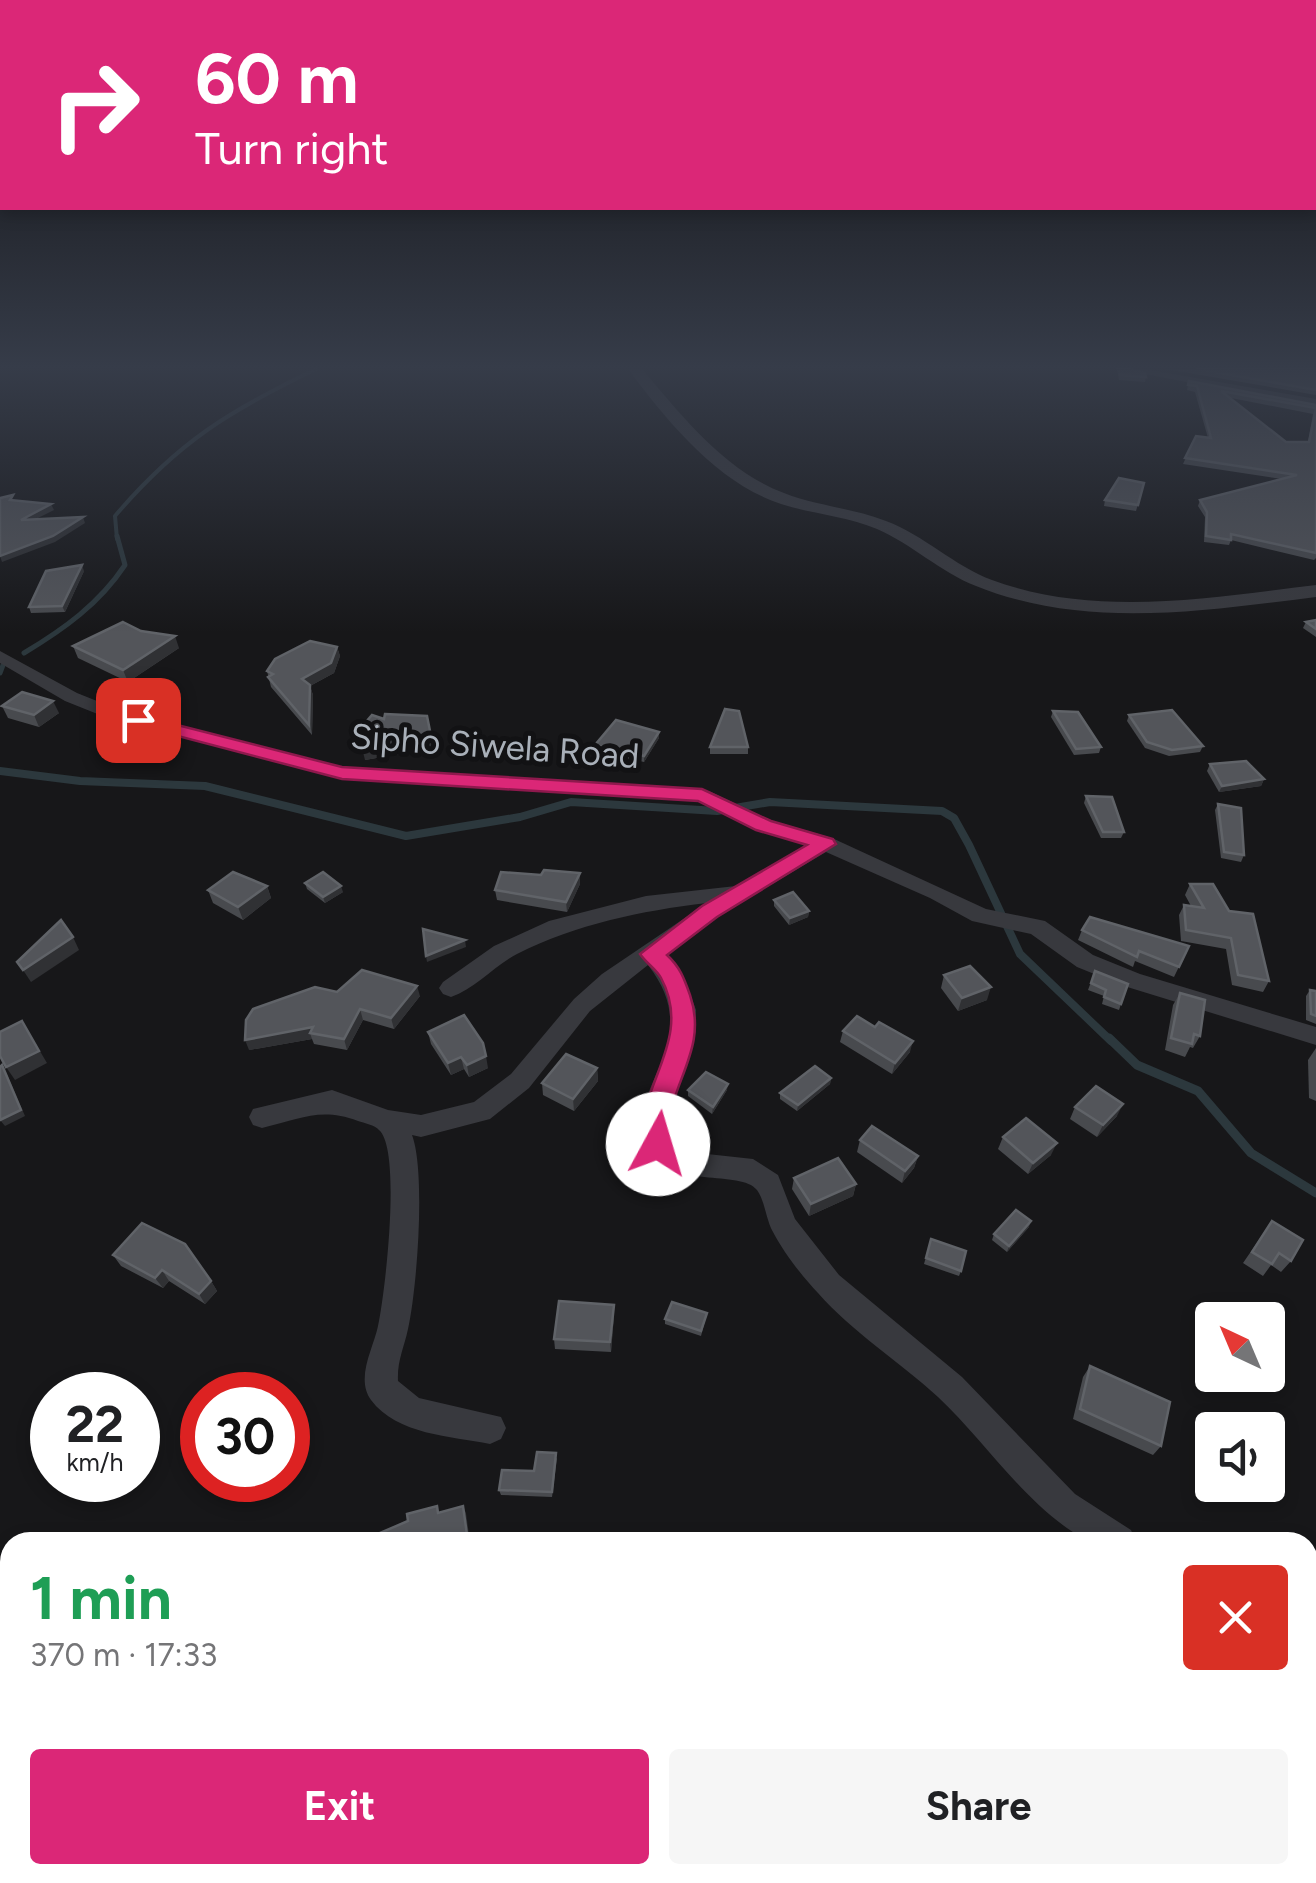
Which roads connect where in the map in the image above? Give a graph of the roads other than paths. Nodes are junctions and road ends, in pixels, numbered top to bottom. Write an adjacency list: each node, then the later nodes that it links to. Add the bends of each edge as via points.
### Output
1 (718, 457): 2 (street, via 753,486 784,500 886,526 967,576 1058,603 1122,608)
2 (1316, 591)
3 (0, 656): 4 (street, Sipho Siwela Road, via 112,712 342,773 702,795 736,814)
4 (826, 844): 5 (street); 8 (street, Sipho Siwela Road, via 980,916 1037,927 1085,961 1132,980)
5 (742, 892): 6 (street); 7 (street, via 662,900 573,923 501,953)
6 (652, 954): 10 (street, via 582,1006 492,1105 421,1126); 12 (street, via 670,972 685,1033 654,1126 658,1144 692,1163 762,1176 784,1226 830,1285 951,1388 1063,1506)
7 (451, 988)
8 (1316, 1036)
9 (262, 1118): 10 (street, via 332,1101)
10 (388, 1121): 11 (street, via 401,1141 405,1241 382,1389 412,1413)
11 (490, 1428)
12 (1103, 1532)

